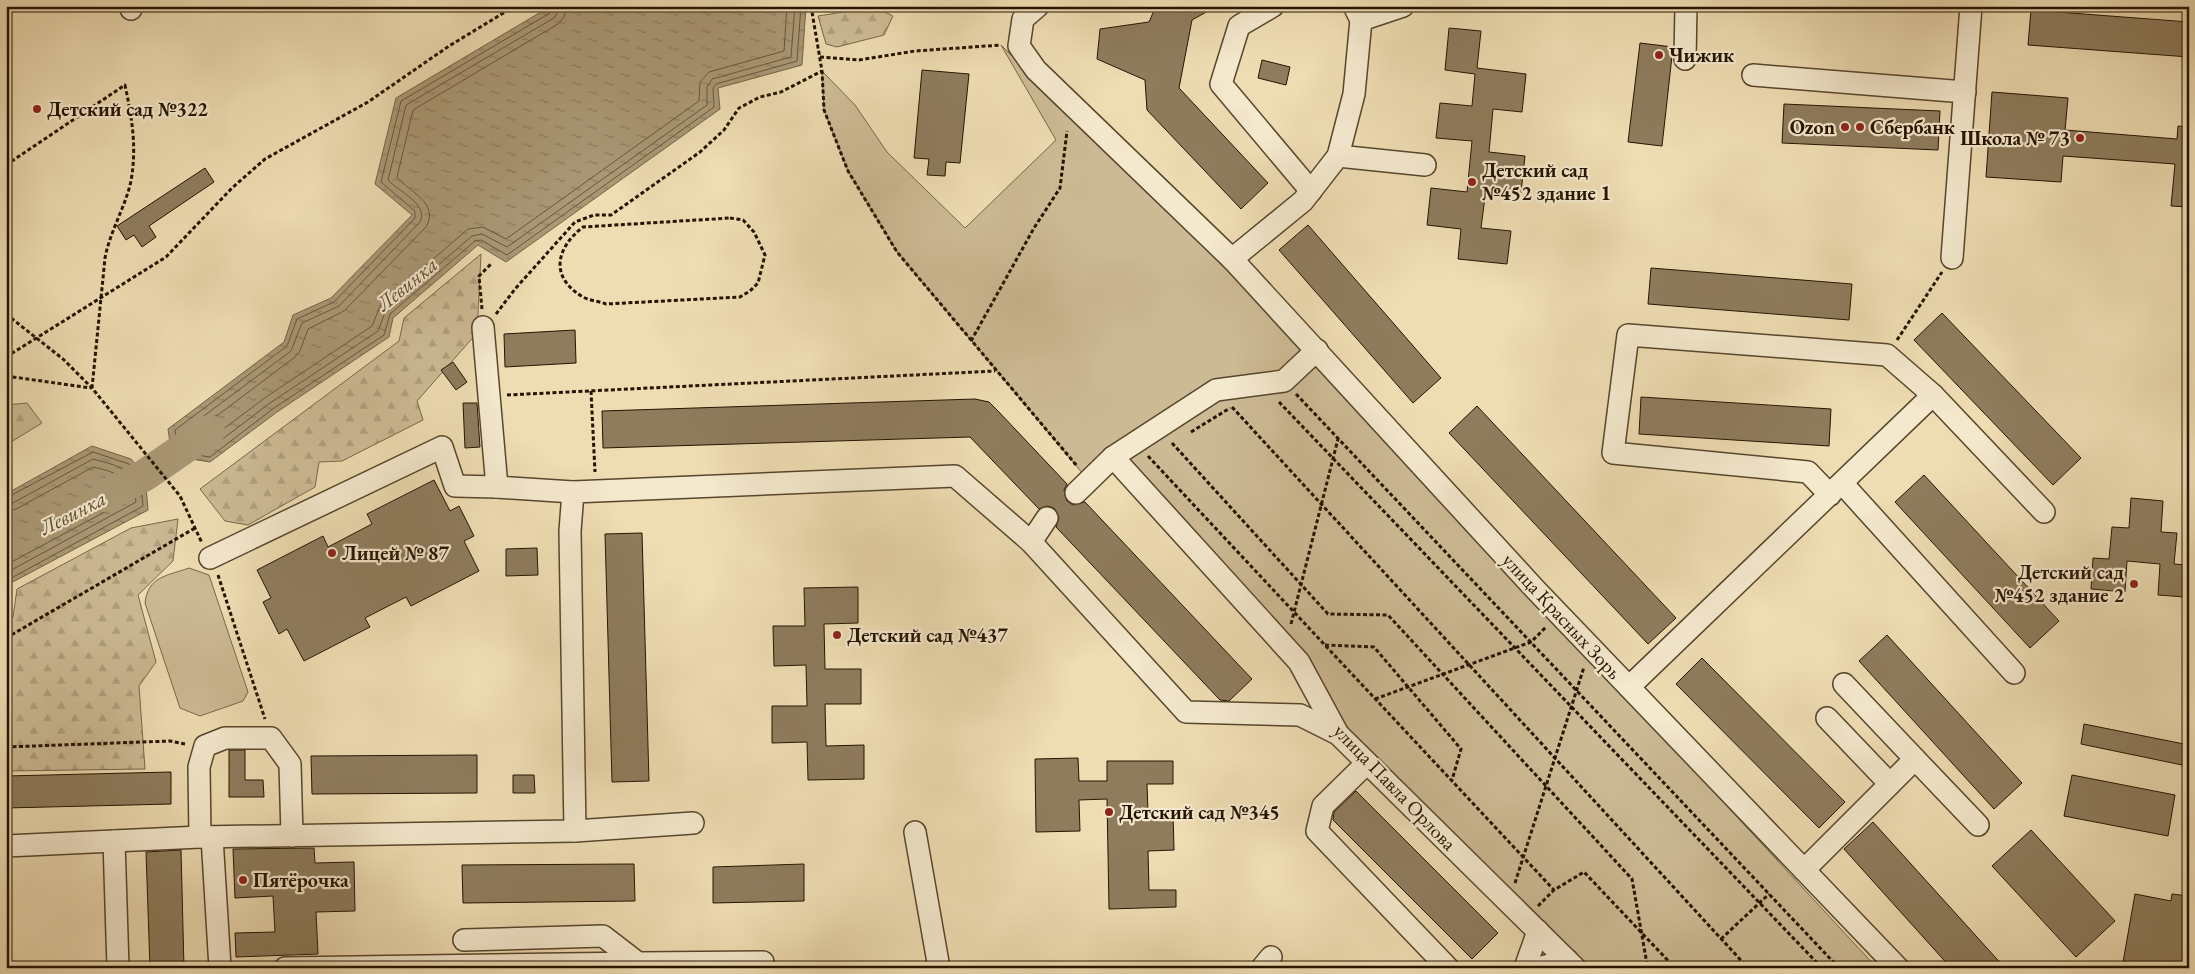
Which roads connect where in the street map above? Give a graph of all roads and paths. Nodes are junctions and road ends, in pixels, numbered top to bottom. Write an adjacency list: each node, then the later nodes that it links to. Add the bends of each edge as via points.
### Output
1 (515, 6): 24 (path, via 449,46 368,102 265,159 232,188 166,257)
2 (812, 6): 10 (path)
3 (1038, 6): 9 (street, via 1023,19)
4 (1273, 6): 19 (street, via 1239,26 1221,84)
5 (1403, 6): 8 (street)
6 (1686, 6): 11 (street)
7 (1971, 6): 14 (street)
8 (1358, 13): 16 (street, via 1354,94)
9 (1019, 46): 10 (path, via 915,51 859,60); 22 (street, улица Красных Зорь, via 1036,70)
10 (820, 57): 12 (path)
11 (1685, 60)
12 (822, 71): 26 (path, via 739,108 724,130 700,152 611,215 594,215 575,222); 28 (path, via 824,110 848,171 897,252)
13 (1753, 75): 14 (street)
14 (1965, 92): 21 (street)
15 (1067, 130): 28 (path, via 1060,188)
16 (1338, 156): 18 (street); 19 (street)
17 (6, 165): 24 (path, via 124,85 135,131 131,181 109,240)
18 (1424, 165)
19 (1311, 191): 22 (street)
20 (764, 255): 20 (path, via 754,232 743,220 730,218 583,227 569,238 559,263 562,275 575,290 585,298 606,304 740,297 758,284)
21 (1952, 258): 30 (path)
22 (1232, 259): 29 (street, улица Красных Зорь)
23 (492, 263): 26 (path, via 479,276)
24 (102, 299): 27 (path); 34 (path)
25 (6, 314): 27 (path)
26 (483, 327): 39 (street)
27 (36, 338): 31 (path); 34 (path)
28 (970, 341): 32 (path)
29 (1317, 350): 35 (street); 66 (street, улица Красных Зорь)
30 (1887, 355): 38 (street); 51 (street, via 1628,335 1613,453 1808,472)
31 (6, 357)
32 (996, 371): 37 (path); 49 (path)
33 (6, 376): 34 (path)
34 (92, 388): 56 (path, via 180,496)
35 (1279, 389): 36 (street); 43 (path); 47 (path)
36 (1216, 390): 41 (path); 45 (street)
37 (591, 391): 39 (path); 50 (path)
38 (1933, 395): 51 (street); 54 (street)
39 (490, 396): 48 (street)
40 (1238, 403): 41 (path)
41 (1232, 407): 42 (path); 53 (path)
42 (1186, 435)
43 (1338, 438): 47 (path); 62 (path)
44 (1179, 439): 59 (path, via 1171,444)
45 (1135, 443): 46 (street); 60 (path)
46 (1113, 457): 49 (street); 64 (street, улица Павла Орлова)
47 (1333, 458): 53 (path); 65 (path)
48 (497, 487): 52 (street); 58 (street, via 456,486 442,446)
49 (1082, 487)
50 (596, 489): 52 (street); 57 (street, via 955,476)
51 (1836, 489): 68 (street); 72 (street)
52 (573, 492): 89 (street, via 570,530)
53 (1322, 504): 59 (path); 67 (path)
54 (2044, 512)
55 (1047, 518): 57 (street)
56 (195, 528): 58 (path); 61 (path)
57 (1031, 542): 77 (street, via 1186,712 1300,715)
58 (210, 558): 78 (path, via 224,587)
59 (1301, 585): 60 (path); 69 (path, via 1328,614 1388,615)
60 (1294, 612): 63 (path); 64 (path)
61 (6, 638)
62 (1531, 642): 65 (path); 73 (path)
63 (1325, 645): 71 (path, via 1374,647); 74 (path)
64 (1286, 646): 77 (street, улица Павла Орлова, via 1299,662)
65 (1515, 648): 67 (path); 75 (path)
66 (1591, 648): 72 (street, улица Красных Зорь); 73 (path)
67 (1469, 664): 69 (path); 81 (path)
68 (2014, 673)
69 (1443, 674): 71 (path); 86 (path)
70 (1844, 684): 82 (street)
71 (1408, 687): 74 (path); 84 (path, via 1462,749)
72 (1629, 688): 96 (street, улица Красных Зорь)
73 (1577, 691): 75 (path); 97 (path)
74 (1375, 699): 84 (path)
75 (1572, 707): 81 (path); 99 (path)
76 (1827, 718): 85 (street)
77 (1338, 734): 83 (street, улица Павла Орлова)
78 (271, 738): 79 (street, via 225,738); 91 (street, via 290,764)
79 (205, 746): 80 (path, via 170,741); 92 (street, via 199,767)
80 (6, 747)
81 (1555, 758): 86 (path); 102 (path)
82 (1915, 759): 85 (street); 88 (street)
83 (1368, 763): 98 (street, улица Павла Орлова); 111 (street, via 1323,806 1317,831)
84 (1451, 780): 95 (path)
85 (1890, 784): 96 (street)
86 (1546, 786): 95 (path); 101 (path, via 1632,878)
87 (693, 823): 89 (street)
88 (1978, 825)
89 (576, 831): 91 (street)
90 (915, 832): 110 (street)
91 (292, 836): 92 (street)
92 (206, 837): 93 (street); 108 (street)
93 (114, 842): 94 (street); 107 (street)
94 (6, 846)
95 (1523, 857): 98 (path); 101 (path, via 1554,890 1584,872)
96 (1804, 870): 119 (street, улица Красных Зорь)
97 (1769, 894): 99 (path); 118 (path)
98 (1508, 902): 100 (street, улица Павла Орлова)
99 (1760, 903): 102 (path); 117 (path)
100 (1538, 931): 105 (street, улица Павла Орлова); 112 (street)
101 (1642, 933): 114 (path); 115 (path)
102 (1721, 939): 116 (path)
103 (464, 940): 104 (street, via 603,936)
104 (638, 963): 106 (street); 109 (street)
105 (1571, 964): 113 (street)
106 (763, 965)
107 (118, 968)
108 (220, 968)
109 (285, 968)
110 (939, 968)
111 (1448, 968)
112 (1525, 968)
113 (1538, 968)
114 (1650, 968)
115 (1675, 968)
116 (1748, 968)
117 (1822, 968)
118 (1839, 968)
119 (1898, 968)

